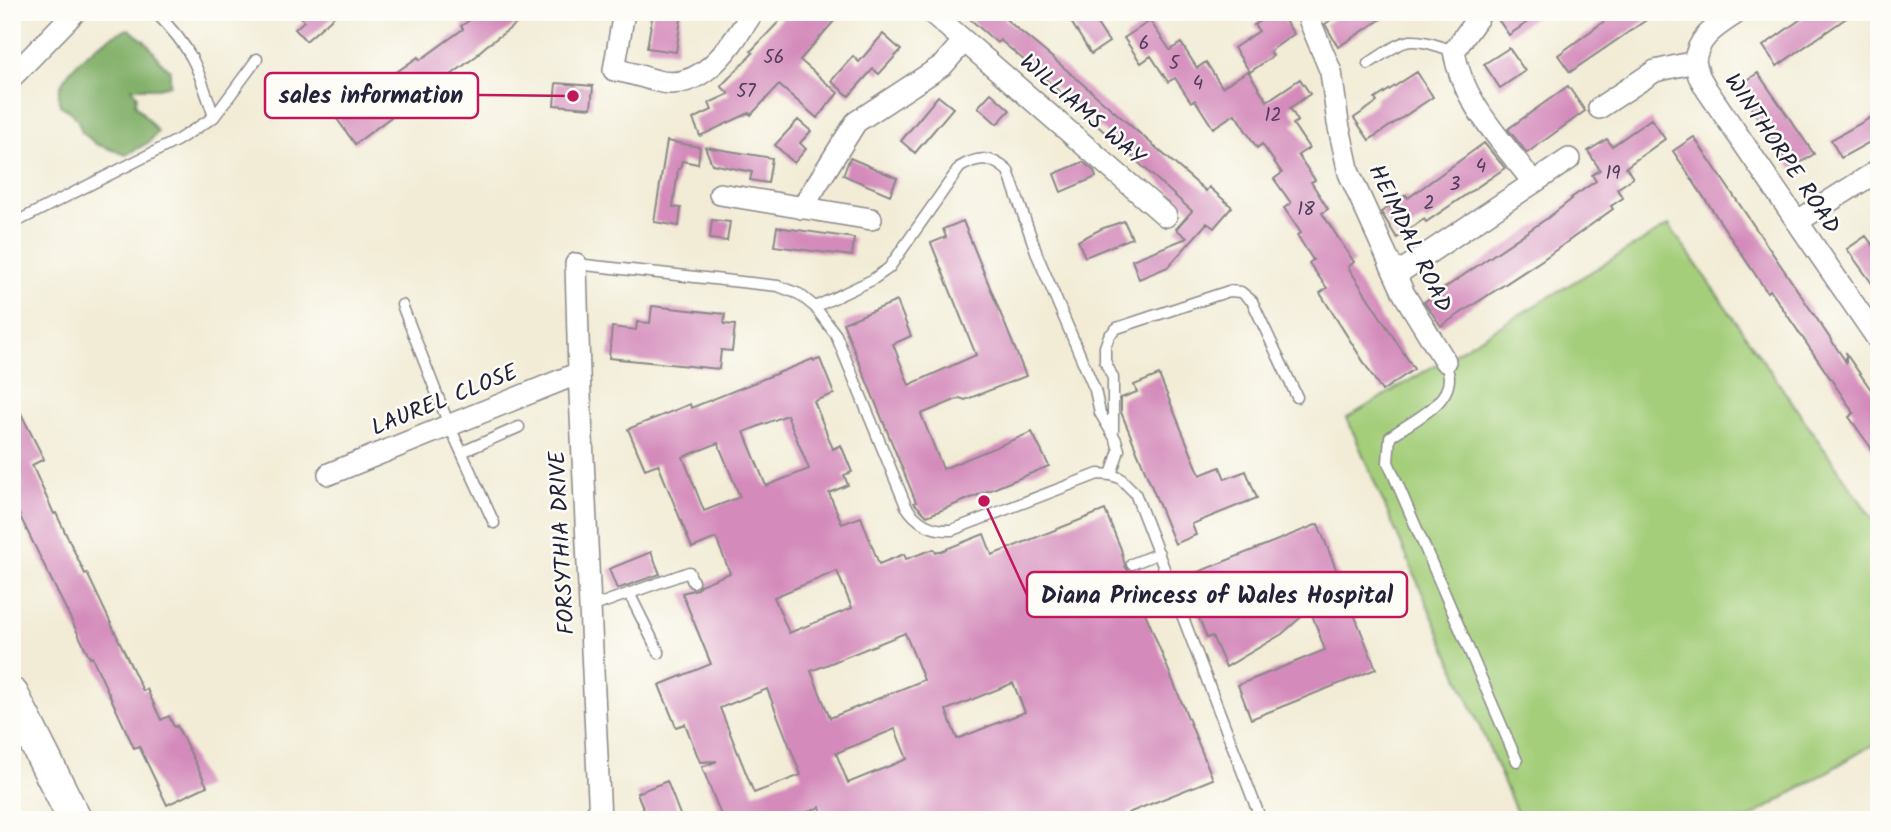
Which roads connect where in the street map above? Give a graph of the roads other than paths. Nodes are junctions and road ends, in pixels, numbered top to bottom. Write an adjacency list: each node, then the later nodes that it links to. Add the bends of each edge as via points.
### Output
1 (75, 12): 14 (street)
2 (155, 12): 16 (lane, via 191,54)
3 (624, 12): 4 (street, via 614,70 659,82 688,82 709,70)
4 (753, 12)
5 (931, 12): 9 (street, WILLIAMS WAY)
6 (1306, 12): 27 (street, HEIMDAL ROAD, via 1331,72 1349,173)
7 (1738, 12): 12 (street, via 1705,36)
8 (1479, 16): 10 (street)
9 (964, 41): 21 (street, via 943,65 856,122); 22 (street, WILLIAMS WAY)
10 (1454, 51): 13 (lane, via 1419,39 1407,40); 19 (street, via 1470,99)
11 (257, 59): 16 (lane)
12 (1695, 62): 15 (street, via 1655,71); 24 (street, WINTHORPE ROAD, via 1707,90)
13 (1368, 64)
14 (12, 77)
15 (1599, 108)
16 (214, 117): 25 (lane)
17 (1569, 159): 19 (street)
18 (1879, 170): 24 (street)
19 (1533, 183): 27 (street)
20 (720, 194): 21 (street)
21 (802, 208): 23 (street)
22 (1166, 216)
23 (871, 219)
24 (1798, 221): 30 (street, WINTHORPE ROAD)
25 (12, 224)
26 (576, 264): 29 (lane, via 778,286); 32 (street, FORSYTHIA DRIVE)
27 (1397, 274): 31 (street, HEIMDAL ROAD, via 1404,294)
28 (402, 305): 34 (lane)
29 (815, 307): 36 (lane, via 888,268 960,167 975,159 998,162 1008,171 1100,413); 39 (lane, via 836,335 906,506 930,528 952,530 1098,474)
30 (1879, 341)
31 (1445, 361): 48 (lane, via 1449,377 1445,393 1390,437 1388,462)
32 (579, 373): 34 (street, LAUREL CLOSE); 45 (street, FORSYTHIA DRIVE)
33 (1297, 397): 36 (lane, via 1252,301 1229,290 1117,328 1109,336 1105,360 1113,378 1111,426)
34 (449, 425): 37 (lane); 38 (street, LAUREL CLOSE)
35 (519, 427): 37 (lane)
36 (1116, 440): 39 (lane, via 1119,450)
37 (462, 452): 40 (lane)
38 (328, 474)
39 (1111, 475): 41 (lane, via 1135,493)
40 (494, 523)
41 (1159, 553): 42 (lane); 52 (lane)
42 (1132, 564)
43 (693, 582): 44 (lane, via 689,572)
44 (629, 593): 45 (lane); 46 (lane)
45 (591, 607): 49 (street, FORSYTHIA DRIVE)
46 (659, 653)
47 (12, 695): 50 (main road)
48 (1517, 761)
49 (599, 814): 51 (lane)
50 (75, 820)
51 (572, 820)
52 (1261, 820)

